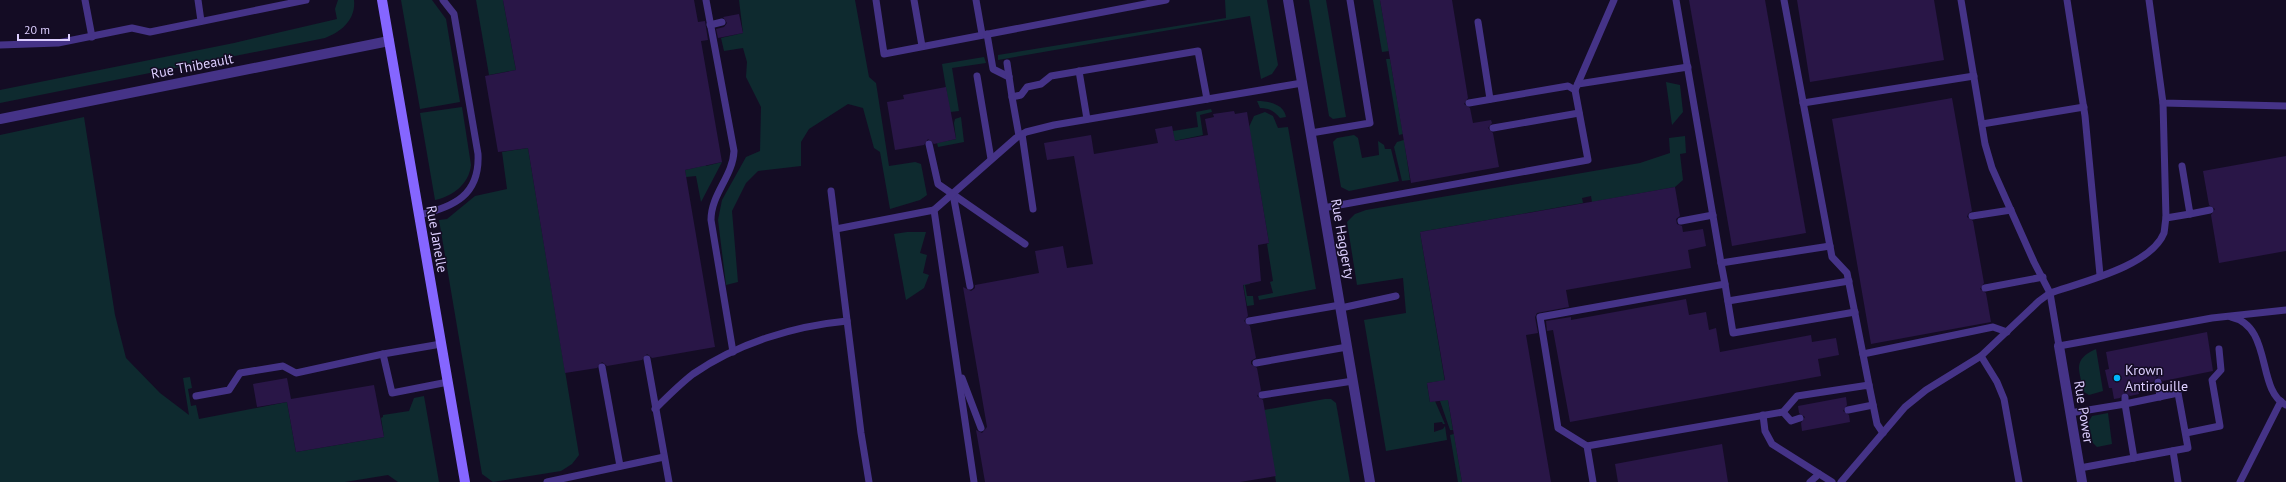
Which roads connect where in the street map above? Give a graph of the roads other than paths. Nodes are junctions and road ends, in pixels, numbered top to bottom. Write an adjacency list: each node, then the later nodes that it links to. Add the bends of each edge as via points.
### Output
1 (85, 0): 24 (lane)
2 (198, 0): 19 (lane)
3 (306, 0): 19 (lane)
4 (382, 0): 25 (main road, Rue Janelle)
5 (443, 0): 62 (lane, via 454,14 478,154 478,172 470,188 453,204 442,210)
6 (706, 0): 22 (lane)
7 (876, 0): 27 (lane, via 884,54)
8 (914, 0): 27 (lane)
9 (976, 0): 23 (lane)
10 (1166, 0): 23 (lane)
11 (1288, 0): 34 (street, Rue Haggerty)
12 (1350, 0): 49 (lane, via 1370,124)
13 (1614, 0): 35 (lane)
14 (1676, 0): 29 (lane)
15 (1784, 0): 40 (lane)
16 (1961, 0): 32 (lane)
17 (2067, 0): 43 (lane)
18 (2149, 0): 41 (lane)
19 (201, 21): 24 (lane, via 150,32 132,28)
20 (722, 22): 22 (lane)
21 (1478, 22): 38 (lane)
22 (710, 25): 91 (lane, via 734,151 731,167 715,195 711,215)
23 (985, 34): 27 (lane); 33 (lane, via 993,69)
24 (92, 37): 26 (lane, via 58,43)
25 (389, 41): 45 (street, Rue Thibeault); 62 (main road, Rue Janelle)
26 (0, 45)
27 (922, 46)
28 (1006, 63): 33 (lane)
29 (1688, 66): 35 (lane); 63 (lane)
30 (1079, 71): 36 (lane, via 1051,76 1041,84 1027,87 1021,95); 37 (lane, via 1198,51); 46 (lane)
31 (977, 76): 52 (lane)
32 (1974, 76): 40 (lane); 47 (lane)
33 (1009, 77): 36 (lane)
34 (1302, 84): 37 (lane); 49 (street, Rue Haggerty)
35 (1576, 87): 38 (lane, via 1568,86); 44 (lane)
36 (1012, 97): 50 (lane)
37 (1207, 99): 46 (lane)
38 (1490, 99): 39 (lane)
39 (1469, 103)
40 (1803, 103): 69 (lane)
41 (2163, 103): 42 (lane); 65 (lane)
42 (2286, 106)
43 (2084, 107): 47 (lane); 71 (lane)
44 (1579, 113): 48 (lane); 56 (lane, via 1588,160)
45 (0, 119)
46 (1087, 119): 50 (lane, via 1038,128)
47 (1982, 124): 59 (lane, via 1992,168)
48 (1493, 128)
49 (1311, 133): 56 (street, Rue Haggerty)
50 (1021, 135): 52 (lane); 57 (lane)
51 (929, 144): 55 (lane, via 938,184)
52 (991, 159): 55 (lane)
53 (2182, 166): 61 (lane)
54 (831, 191): 67 (lane)
55 (953, 194): 58 (lane); 68 (lane); 75 (lane)
56 (1323, 208): 80 (street, Rue Haggerty)
57 (1034, 209)
58 (934, 210): 67 (lane); 98 (lane)
59 (2011, 210): 64 (lane); 72 (lane)
60 (2210, 210): 61 (lane)
61 (2190, 214): 65 (lane)
62 (419, 215): 87 (main road, Rue Janelle)
63 (1713, 215): 66 (lane); 70 (lane)
64 (1972, 216)
65 (2166, 218): 71 (lane, via 2164,232 2148,254 2133,263)
66 (1681, 221)
67 (836, 229): 84 (lane)
68 (1025, 244)
69 (1830, 246): 70 (lane); 73 (lane, via 1832,257 1847,273)
70 (1721, 262): 74 (lane)
71 (2100, 275): 77 (lane)
72 (2043, 277): 76 (lane); 77 (lane)
73 (1849, 281): 79 (lane); 82 (lane)
74 (1725, 284): 79 (lane); 118 (lane, via 1540,318 1558,428)
75 (970, 286)
76 (1985, 288)
77 (2050, 293): 86 (lane); 88 (lane)
78 (1396, 296): 80 (lane)
79 (1728, 301): 82 (lane, via 1733,333)
80 (1340, 306): 85 (lane); 89 (street, Rue Haggerty)
81 (2286, 310): 83 (lane)
82 (1855, 312): 93 (lane)
83 (2227, 317): 88 (lane); 107 (lane, via 2237,319 2251,331 2262,353 2273,392)
84 (847, 321): 91 (lane, via 799,328); 128 (lane)
85 (1249, 321)
86 (2007, 332): 93 (lane, via 1993,327); 94 (lane)
87 (441, 344): 92 (lane); 100 (main road, Rue Janelle)
88 (2059, 346): 112 (street, Rue Power)
89 (1347, 347): 96 (lane); 99 (street, Rue Haggerty)
90 (2219, 349): 117 (lane, via 2221,370 2212,380 2220,426)
91 (733, 352): 109 (lane, via 691,376)
92 (383, 354): 100 (lane, via 392,393); 104 (lane, via 296,372 283,366 240,373 229,390)
93 (1863, 354): 102 (lane)
94 (1981, 356): 116 (lane, via 1926,390 1905,407); 135 (lane, via 2004,399)
95 (647, 359): 109 (lane)
96 (1256, 362)
97 (602, 367): 122 (lane)
98 (959, 368): 115 (lane); 129 (lane)
99 (1353, 381): 103 (lane); 130 (street, Rue Haggerty)
100 (448, 382): 125 (main road, Rue Janelle)
101 (2158, 382): 105 (lane)
102 (1869, 385): 108 (lane); 111 (lane, via 1797,396)
103 (1262, 395)
104 (196, 396)
105 (2160, 397): 106 (lane); 117 (lane, via 2178,393)
106 (2125, 400): 112 (lane); 121 (lane)
107 (2283, 403): 138 (lane)
108 (1873, 405): 110 (lane); 116 (lane, via 1877,424)
109 (655, 409): 120 (lane)
110 (1848, 410)
111 (1784, 412): 113 (lane); 114 (lane, via 1791,420)
112 (2070, 413): 123 (street, Rue Power)
113 (1763, 415): 118 (lane); 124 (lane, via 1765,431 1772,444)
114 (1800, 418)
115 (982, 428)
116 (1883, 433): 134 (lane)
117 (2186, 433): 119 (lane, via 2188,448)
118 (1587, 446): 131 (lane)
119 (2173, 451): 121 (lane); 137 (lane)
120 (664, 457): 122 (lane); 127 (lane)
121 (2134, 458): 123 (lane)
122 (620, 466): 126 (lane)
123 (2080, 468): 136 (street, Rue Power)
124 (1819, 474): 132 (lane); 133 (lane)
125 (465, 482)
126 (547, 482)
127 (669, 482)
128 (869, 482)
129 (974, 482)
130 (1370, 482)
131 (1593, 482)
132 (1810, 482)
133 (1832, 482)
134 (1841, 482)
135 (2019, 482)
136 (2082, 482)
137 (2178, 482)
138 (2240, 482)

